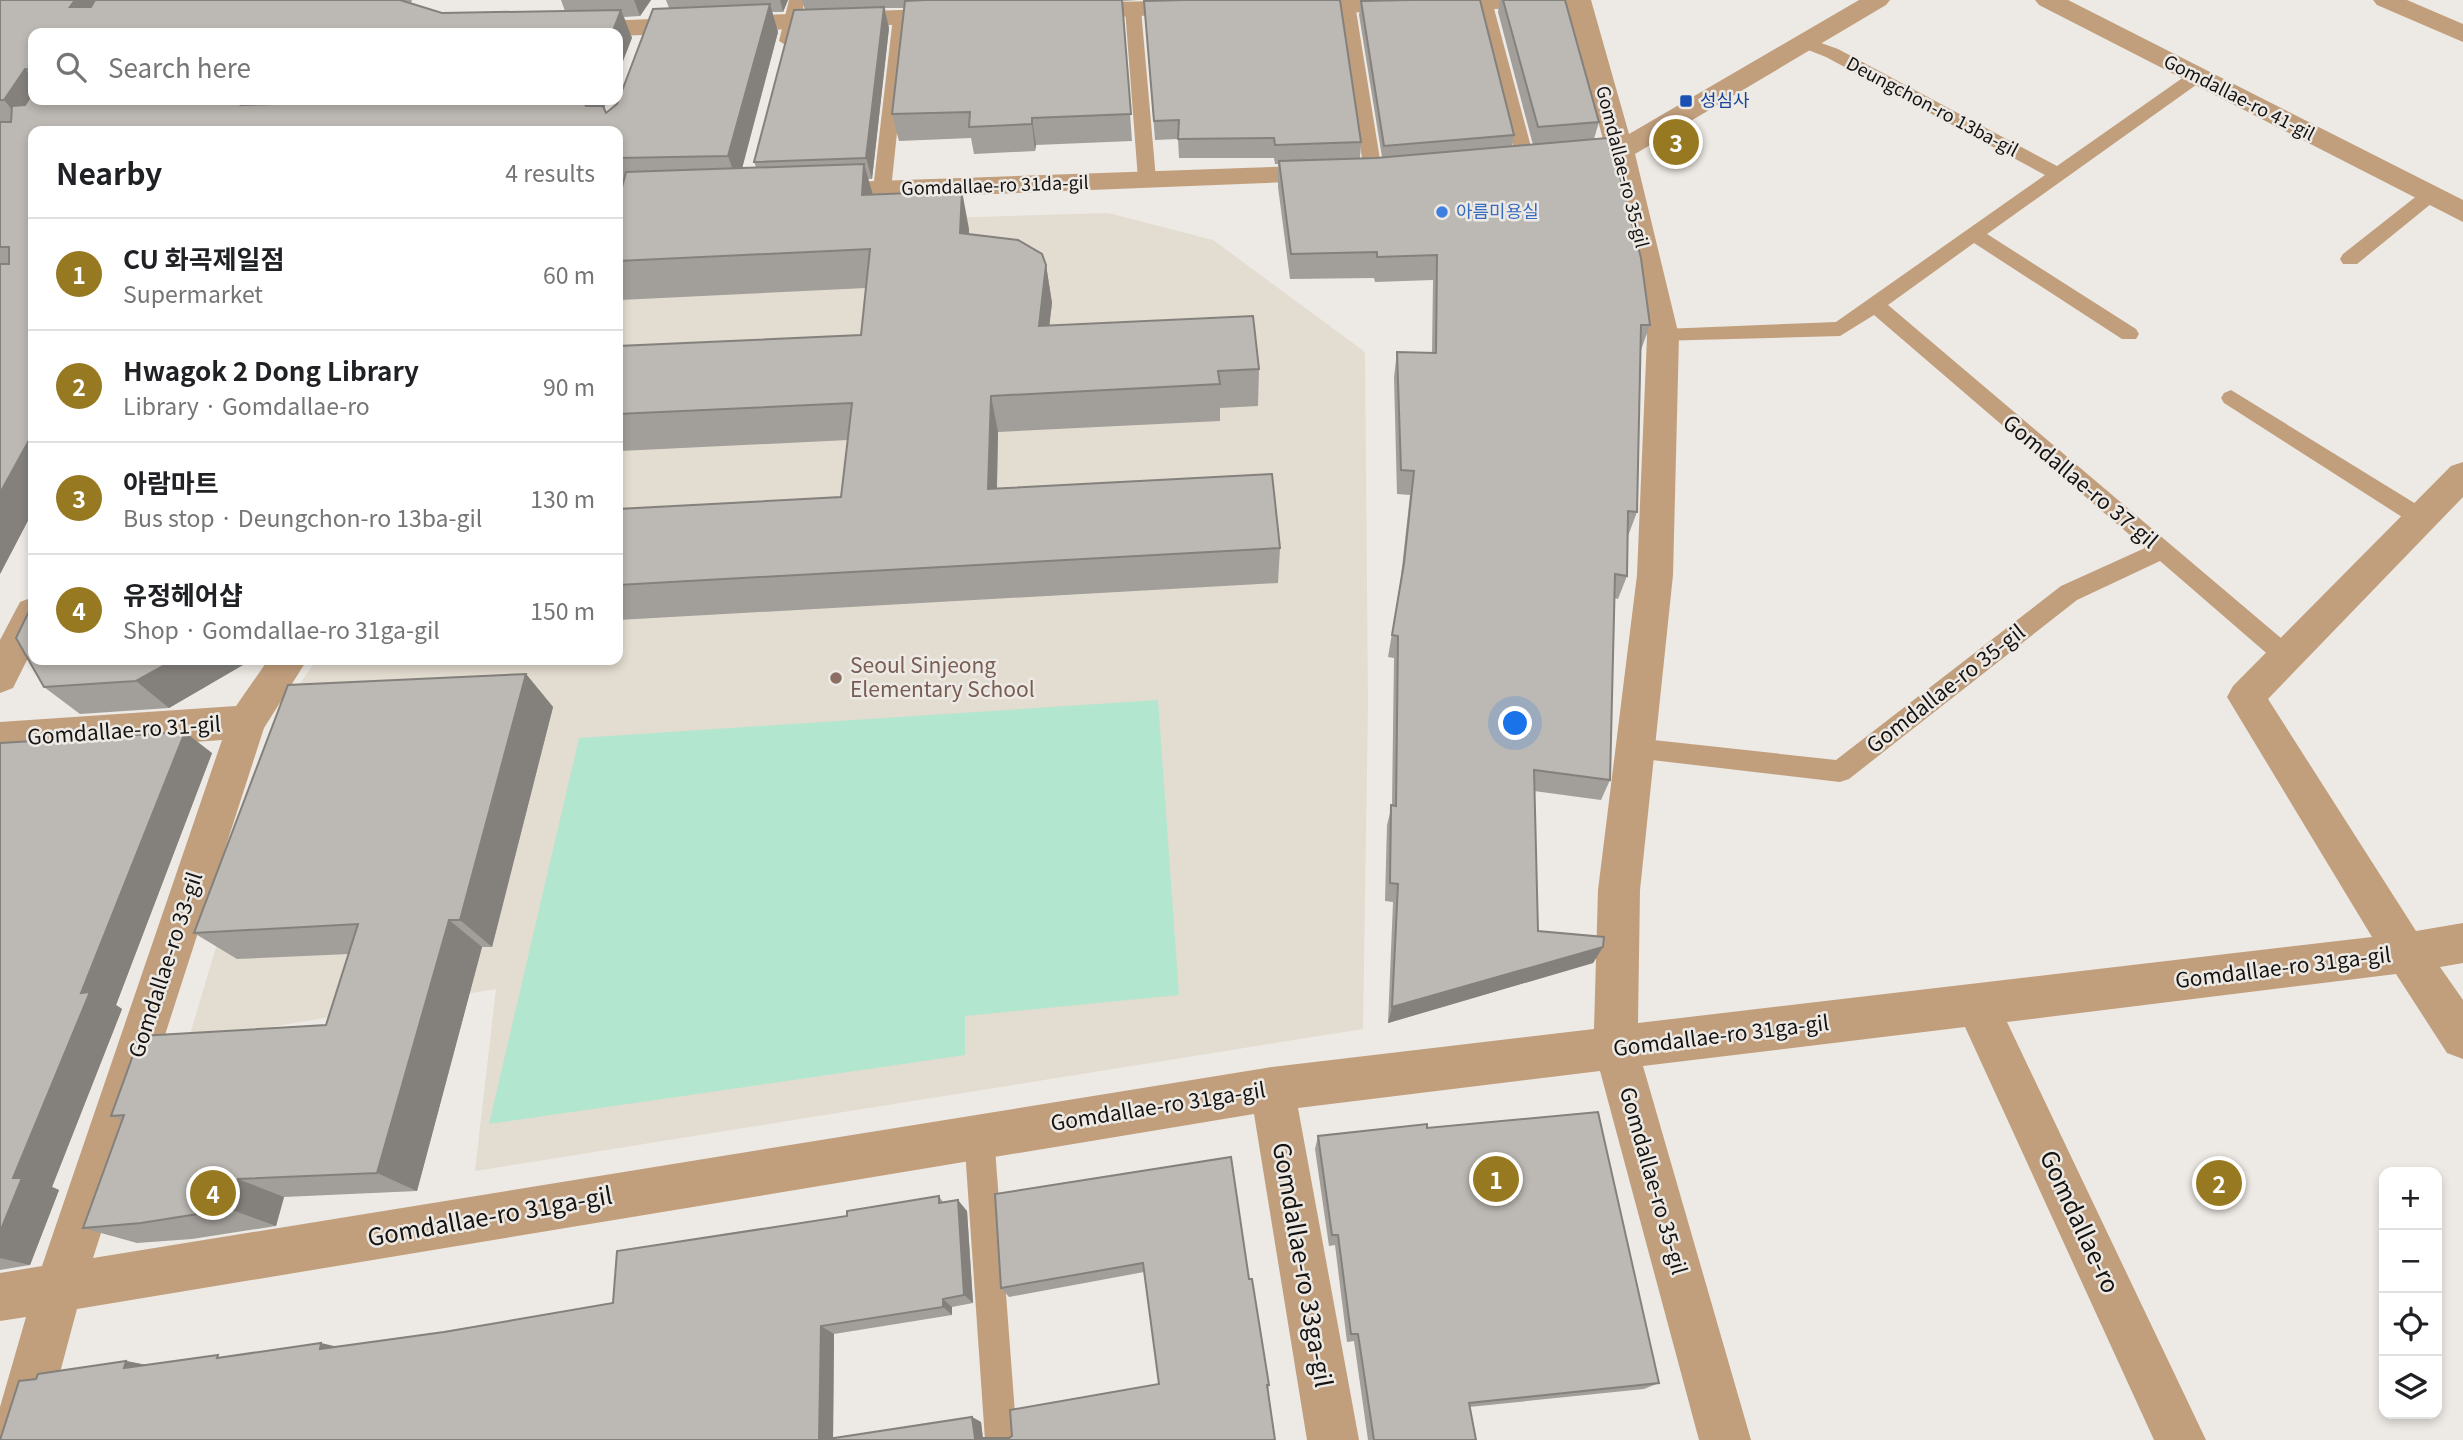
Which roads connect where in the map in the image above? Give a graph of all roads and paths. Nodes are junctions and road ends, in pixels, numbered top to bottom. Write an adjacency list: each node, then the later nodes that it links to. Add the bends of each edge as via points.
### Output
1 (662, 0): 19 (street)
2 (1535, 0): 8 (street)
3 (1578, 0): 26 (street, Gomdallae-ro 35-gil)
4 (1877, 0): 22 (street)
5 (2048, 0): 25 (street, Gomdallae-ro 41-gil)
6 (2386, 0): 21 (street)
7 (1425, 1): 8 (street); 11 (street)
8 (1484, 1): 27 (lane)
9 (1296, 3): 11 (street); 12 (street)
10 (1173, 4): 13 (street); 14 (street)
11 (1347, 4): 28 (lane, Gomdallae-ro 31da-gil)
12 (1269, 6)
13 (1214, 7)
14 (1133, 9): 17 (street); 30 (lane)
15 (795, 11): 16 (street); 19 (street); 24 (lane)
16 (910, 12): 18 (street); 31 (lane)
17 (1044, 12)
18 (979, 15)
19 (652, 27): 20 (street); 23 (street)
20 (623, 28)
21 (2463, 34)
22 (1804, 42): 26 (street); 29 (lane, Deungchon-ro 13ba-gil)
23 (642, 53)
24 (782, 61)
25 (2197, 76): 29 (lane); 33 (street, Gomdallae-ro 41-gil)
26 (1620, 151): 27 (street); 39 (street, Gomdallae-ro 35-gil)
27 (1536, 158)
28 (1385, 171): 30 (street, Gomdallae-ro 31da-gil)
29 (2058, 174): 35 (lane)
30 (1147, 179): 31 (street, Gomdallae-ro 31da-gil)
31 (882, 190): 32 (street, Gomdallae-ro 31da-gil)
32 (787, 193)
33 (2430, 195): 34 (street, Gomdallae-ro 41-gil); 36 (lane)
34 (2463, 212)
35 (1974, 234): 37 (lane); 38 (lane)
36 (2350, 259)
37 (1875, 305): 39 (lane, via 1840,329); 43 (lane, Gomdallae-ro 37-gil)
38 (2129, 334)
39 (1663, 336): 50 (street, Gomdallae-ro 35-gil, via 1655,575)
40 (2231, 398): 42 (lane)
41 (2463, 475): 42 (street)
42 (2421, 518): 45 (street)
43 (2161, 551): 45 (lane, Gomdallae-ro 37-gil); 50 (lane, Gomdallae-ro 35-gil, via 2069,593 1840,771)
44 (28, 622): 47 (street)
45 (2287, 657): 52 (street, via 2246,697)
46 (285, 665): 48 (street, Gomdallae-ro 33-gil)
47 (0, 677)
48 (247, 722): 49 (street, Gomdallae-ro 31-gil); 58 (street, Gomdallae-ro 33-gil)
49 (0, 739)
50 (1635, 749): 55 (street, Gomdallae-ro 35-gil, via 1619,890)
51 (2463, 943): 52 (street, Gomdallae-ro 31ga-gil)
52 (2406, 953): 53 (street, Gomdallae-ro 31ga-gil); 54 (street)
53 (1977, 1005): 55 (street, Gomdallae-ro 31ga-gil); 64 (street, Gomdallae-ro)
54 (2463, 1038)
55 (1616, 1049): 56 (street, Gomdallae-ro 31ga-gil); 63 (street, Gomdallae-ro 35-gil)
56 (1272, 1089): 57 (street, Gomdallae-ro 31ga-gil); 62 (street, Gomdallae-ro 33ga-gil)
57 (979, 1135): 58 (street, Gomdallae-ro 31ga-gil); 61 (lane)
58 (58, 1290): 59 (street, Gomdallae-ro 31ga-gil); 60 (street, Gomdallae-ro 33-gil)
59 (0, 1297)
60 (16, 1440)
61 (1001, 1440)
62 (1333, 1440)
63 (1725, 1440)
64 (2180, 1440)

